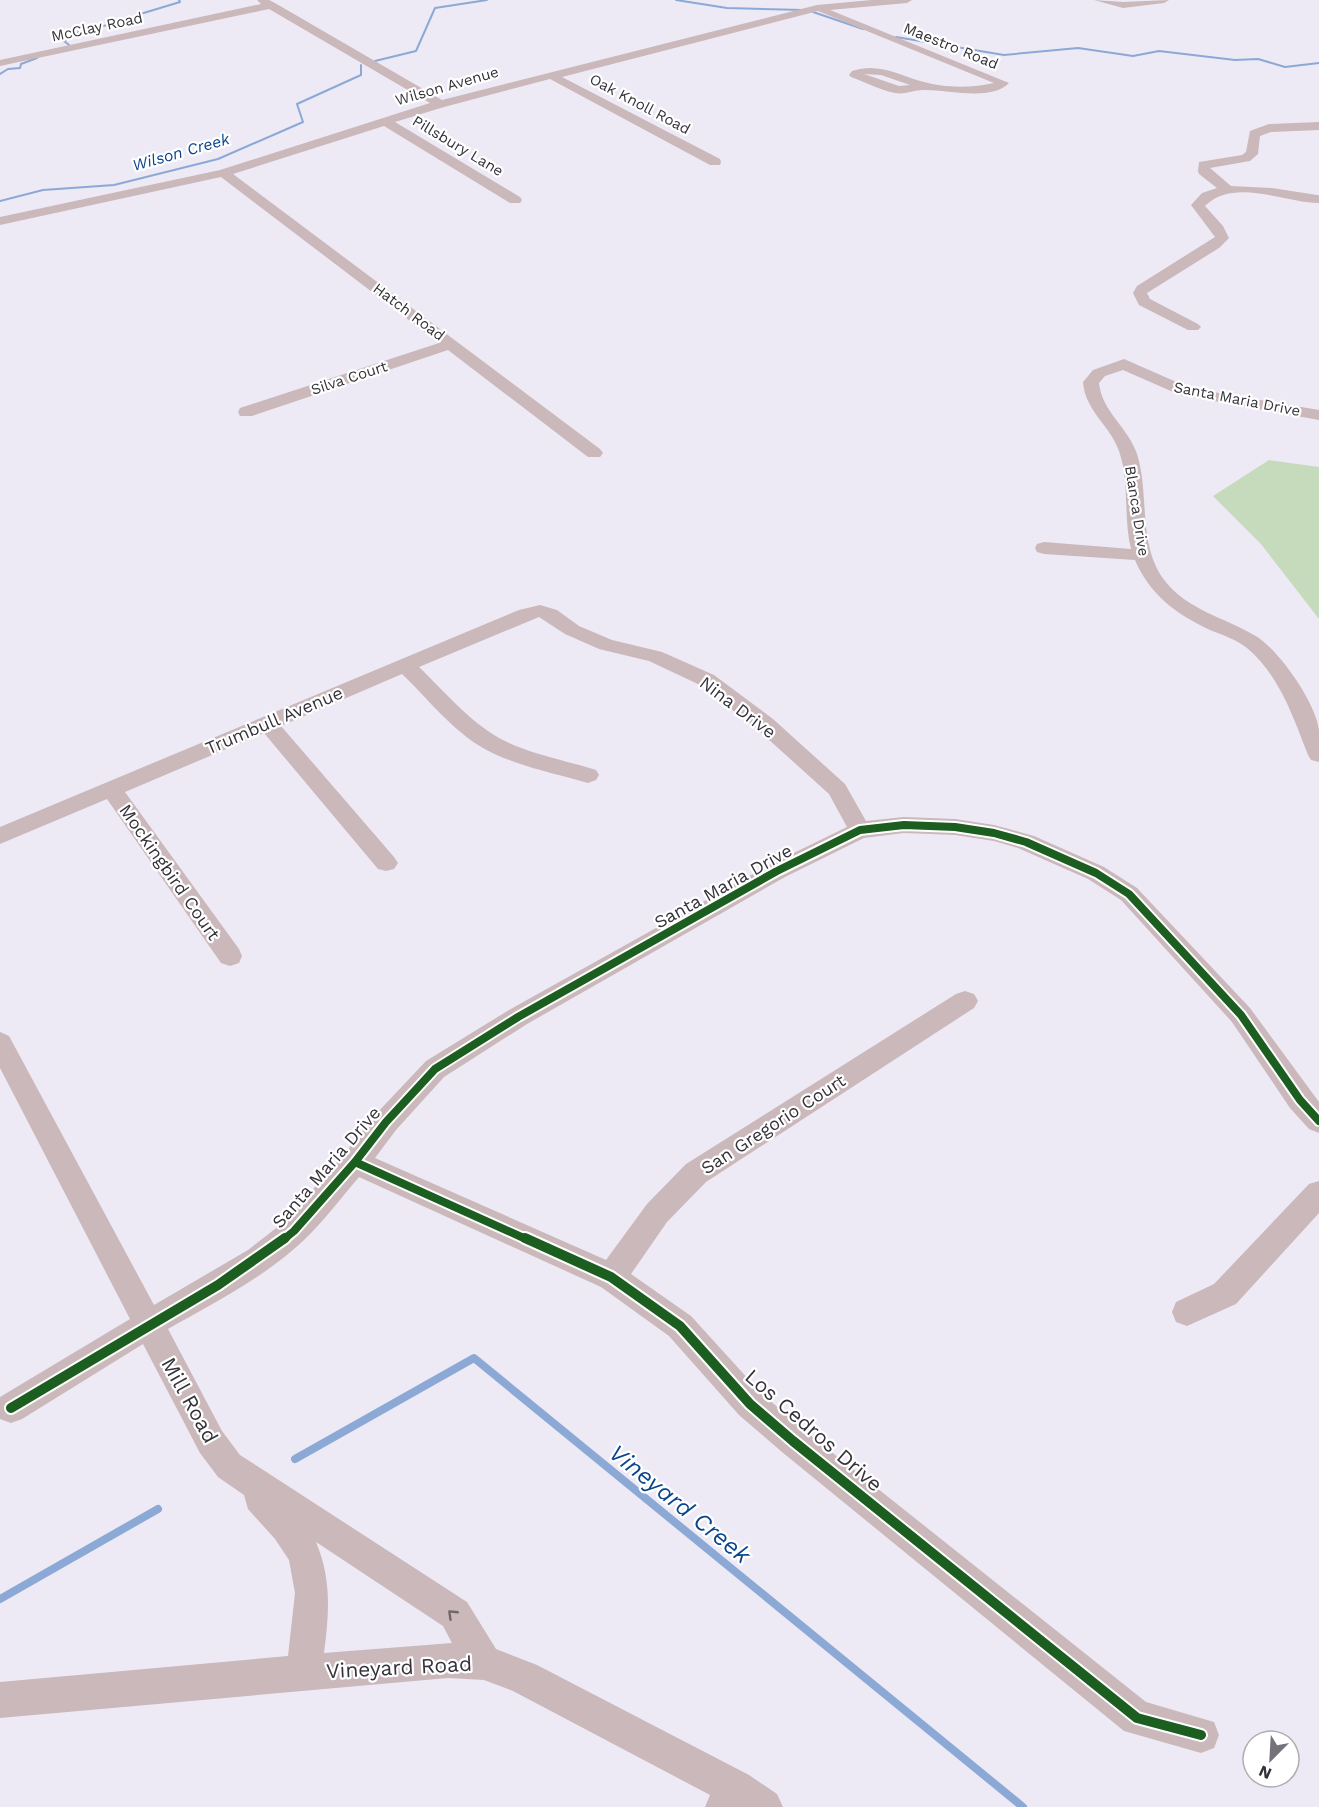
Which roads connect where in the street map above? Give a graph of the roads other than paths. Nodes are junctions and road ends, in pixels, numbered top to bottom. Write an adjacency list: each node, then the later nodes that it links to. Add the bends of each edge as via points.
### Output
1 (799, 0): 6 (street)
2 (907, 0): 6 (street, Wilson Avenue)
3 (1099, 0): 4 (street, via 1123,5)
4 (1164, 0)
5 (266, 3): 7 (street, McClay Road); 10 (street)
6 (817, 9): 8 (street, Wilson Avenue); 9 (street, Maestro Road, via 1002,82 986,88)
7 (0, 63)
8 (550, 75): 10 (street, Wilson Avenue); 13 (street, Oak Knoll Road)
9 (927, 86): 9 (street, Maestro Road, via 878,71 861,70 855,75 898,90)
10 (440, 104): 11 (street, Wilson Avenue)
11 (384, 121): 14 (street, Wilson Avenue); 17 (street, Pillsbury Lane)
12 (1319, 126): 15 (street, via 1269,128 1254,134 1252,154 1246,158 1204,165 1204,171)
13 (715, 162)
14 (223, 172): 18 (street, Wilson Avenue); 20 (street, Hatch Road)
15 (1228, 190): 16 (street); 19 (street, via 1210,193 1198,204 1221,233 1219,241 1140,293 1144,302)
16 (1318, 199)
17 (515, 200)
18 (0, 221)
19 (1193, 327)
20 (452, 344): 22 (street, Silva Court); 24 (street, Hatch Road)
21 (1124, 364): 23 (street, Santa Maria Drive, via 1186,392); 26 (street, Blanca Drive, via 1099,373 1091,382 1090,395 1129,454)
22 (246, 412)
23 (1319, 415)
24 (594, 453)
25 (1044, 548): 26 (street)
26 (1142, 555): 30 (street, Blanca Drive, via 1159,586 1175,603 1251,641 1266,653 1284,675)
27 (550, 614): 28 (street, Trumbull Avenue, via 526,614); 33 (street, Nina Drive, via 572,630 598,641 655,656 707,680 765,724 837,789)
28 (405, 665): 29 (street, Trumbull Avenue); 31 (street, via 473,731 491,742 527,758)
29 (267, 723): 32 (street, Trumbull Avenue); 35 (street)
30 (1317, 747)
31 (588, 775)
32 (111, 788): 34 (street, Trumbull Avenue); 36 (street, Mockingbird Court)
33 (860, 830): 39 (street, Santa Maria Drive, via 904,825 994,833 1060,855 1104,878 1129,894 1241,1015); 40 (street, Santa Maria Drive, via 518,1017 435,1069)
34 (0, 836)
35 (386, 863)
36 (230, 956)
37 (964, 1001): 42 (street, San Gregorio Court, via 696,1173 657,1213)
38 (0, 1043): 44 (street, Mill Road)
39 (1319, 1121)
40 (355, 1162): 42 (street, Los Cedros Drive); 44 (street, Santa Maria Drive, via 294,1231 218,1285)
41 (1319, 1194): 43 (street, via 1225,1294)
42 (611, 1278): 50 (street, Los Cedros Drive, via 680,1326 750,1404 793,1441 1137,1718)
43 (1187, 1312)
44 (149, 1324): 45 (street, Santa Maria Drive); 46 (street, Mill Road, via 211,1442)
45 (11, 1408)
46 (230, 1466): 47 (street, Mill Road, one-way to 46, via 454,1614); 48 (street, via 287,1526 303,1550 313,1586)
47 (484, 1662): 48 (street, Vineyard Road, via 448,1660); 51 (street, Vineyard Road, via 524,1678)
48 (304, 1672): 49 (street, Vineyard Road)
49 (0, 1700)
50 (1201, 1735)
51 (741, 1801)

